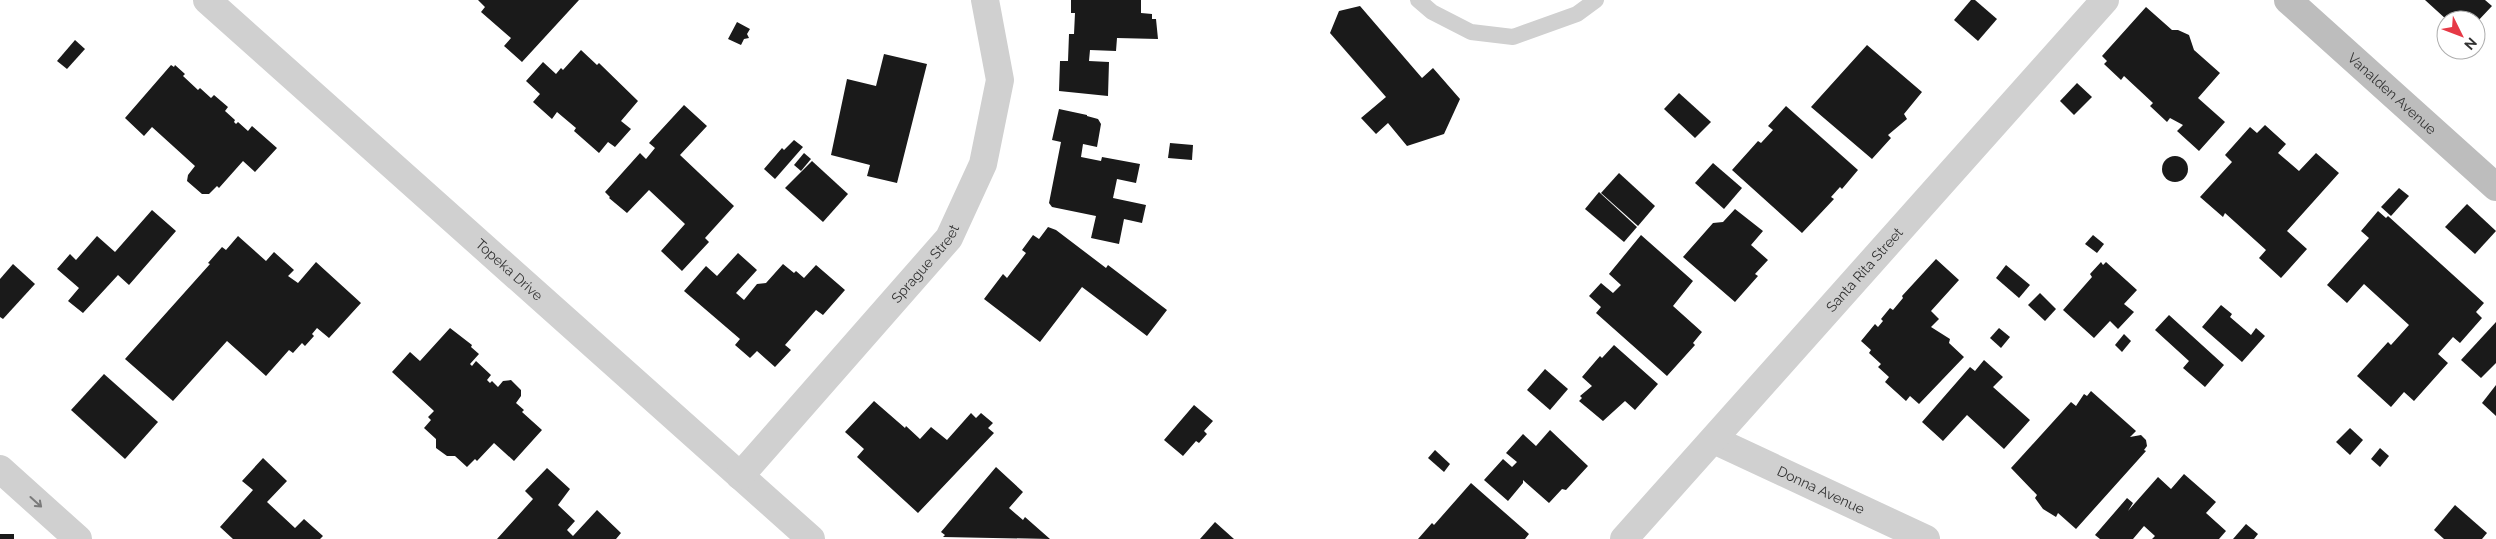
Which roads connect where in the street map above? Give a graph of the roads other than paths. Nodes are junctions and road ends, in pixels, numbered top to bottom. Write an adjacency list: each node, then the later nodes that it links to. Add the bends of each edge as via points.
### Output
1 (207, 0): 10 (street, Topeka Drive)
2 (985, 0): 10 (street, Sprague Street, via 1000,80 983,164 949,238)
3 (1418, 0): 4 (lane, via 1432,12 1471,32 1513,37 1577,14)
4 (1596, 0)
5 (2105, 0): 8 (street, Santa Rita Street)
6 (2288, 0): 7 (main road, Vanalden Avenue)
7 (2496, 187)
8 (1714, 440): 13 (street, Santa Rita Street); 14 (street, Donna Avenue)
9 (0, 469): 11 (street, one-way to 11)
10 (740, 476): 12 (street, Topeka Drive)
11 (78, 539)
12 (810, 539)
13 (1624, 539)
14 (1926, 539)

